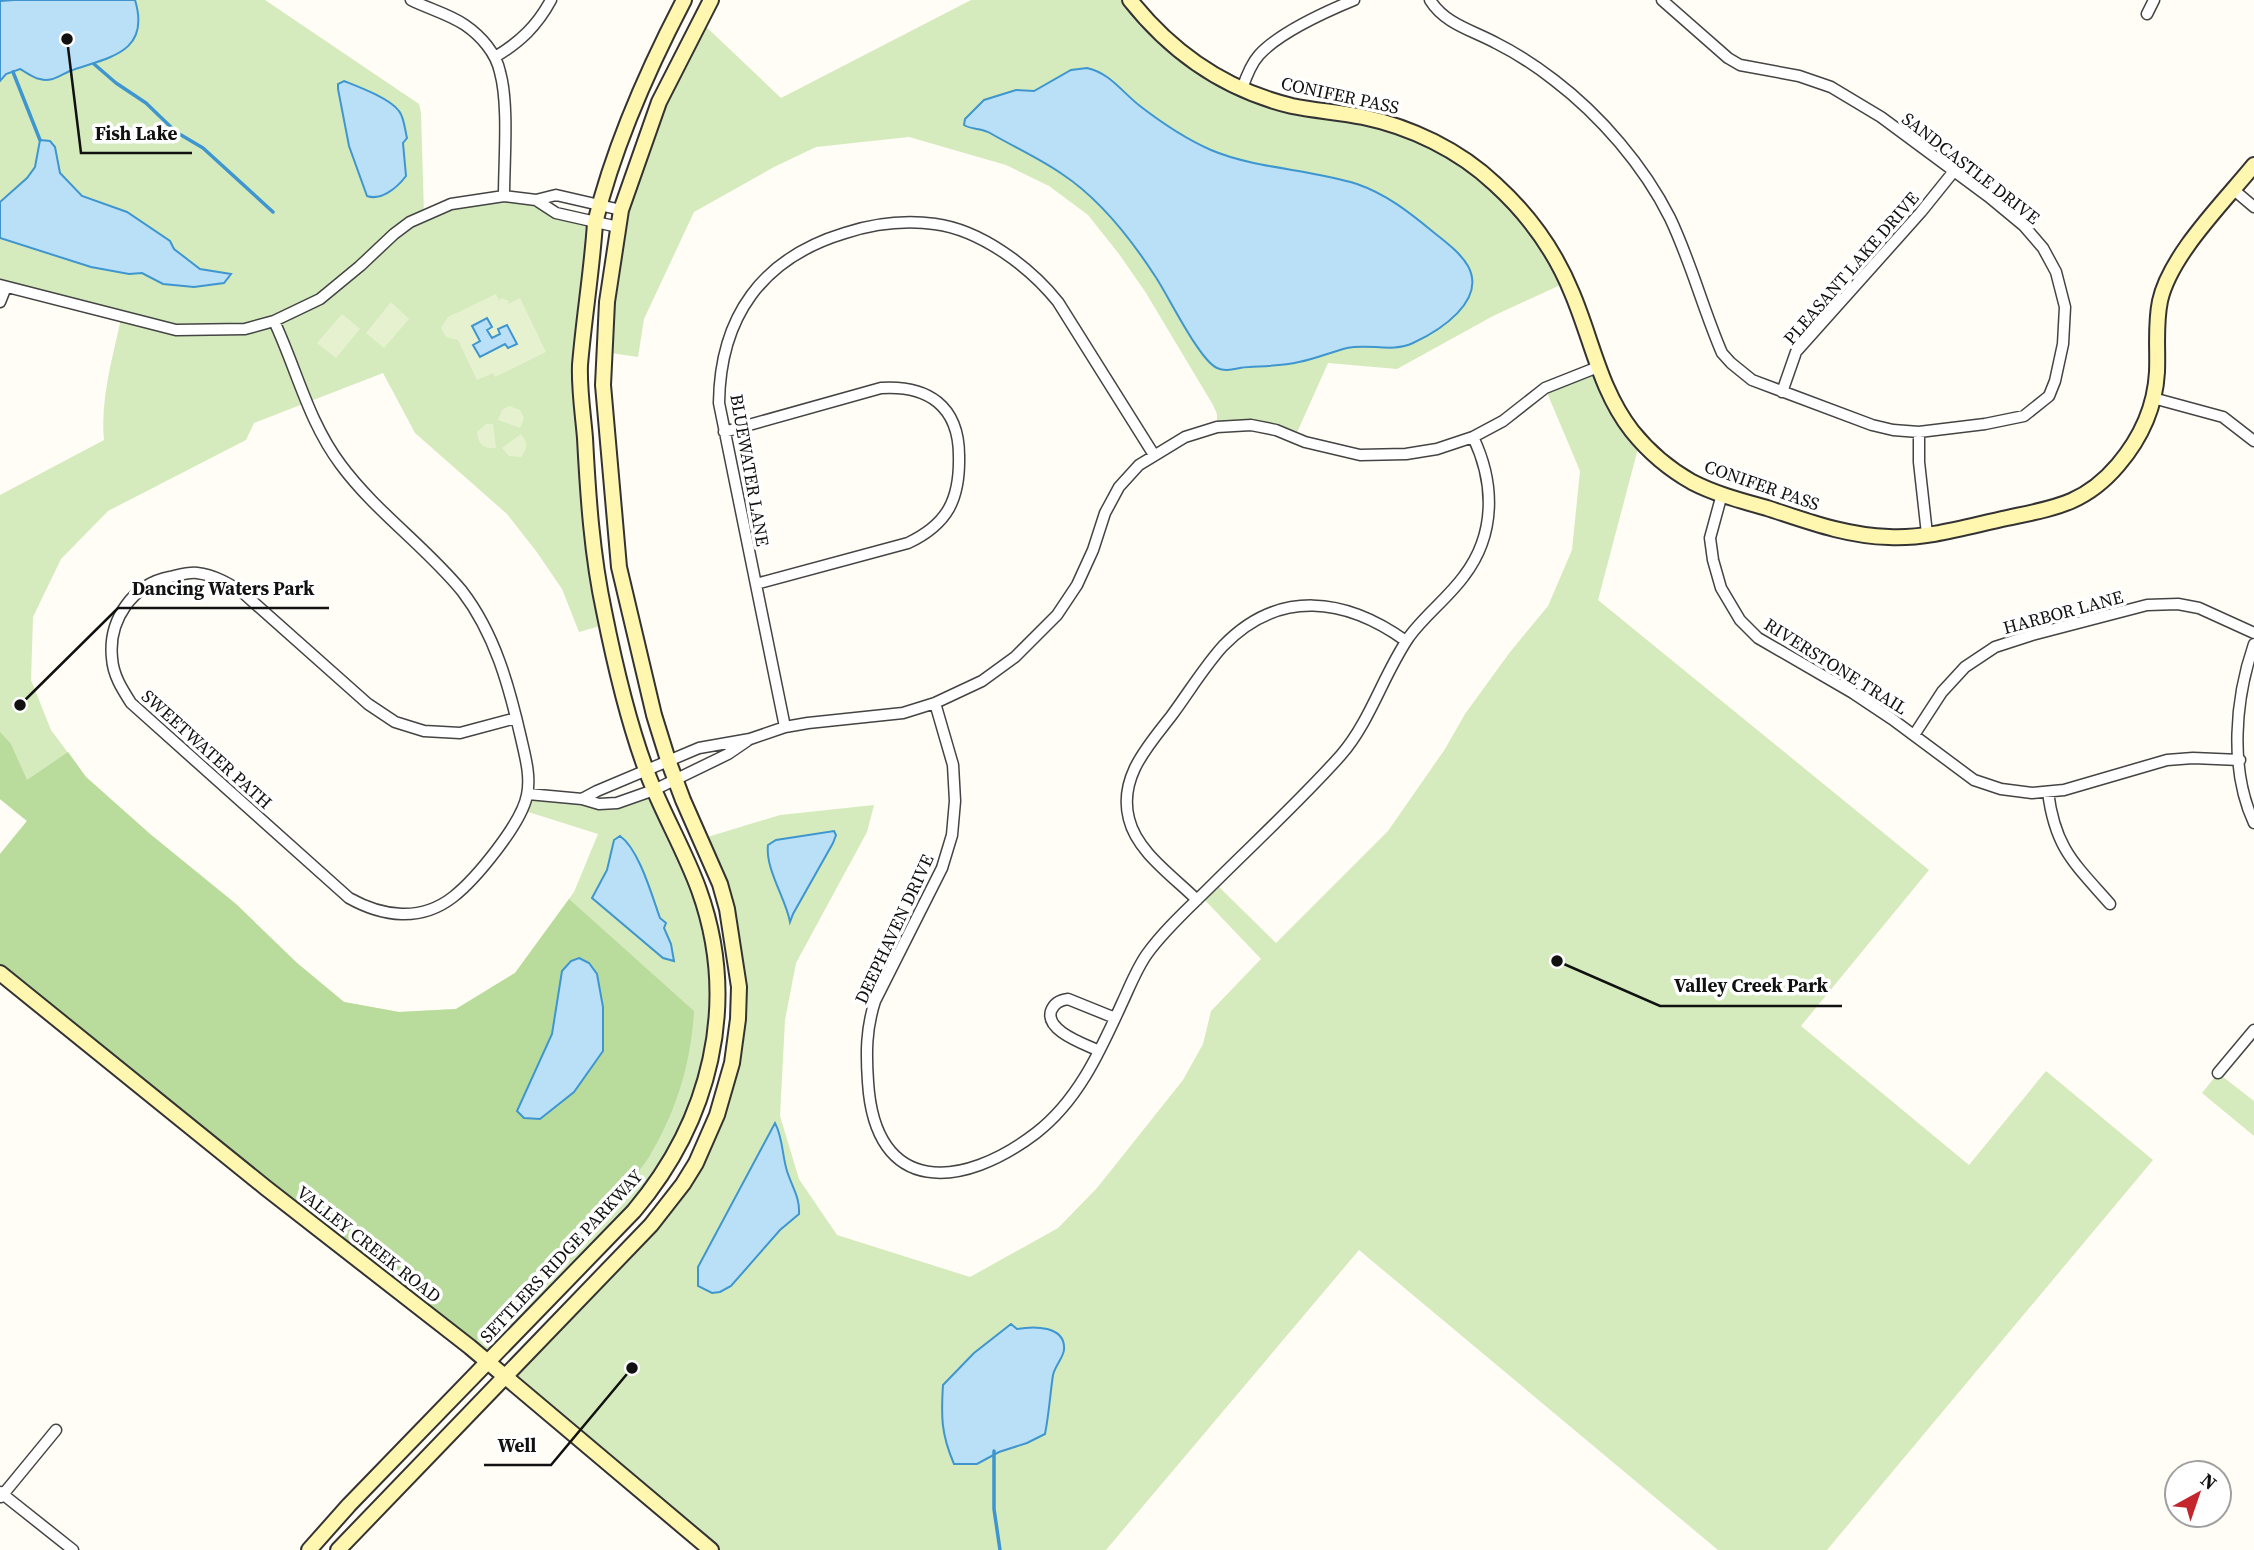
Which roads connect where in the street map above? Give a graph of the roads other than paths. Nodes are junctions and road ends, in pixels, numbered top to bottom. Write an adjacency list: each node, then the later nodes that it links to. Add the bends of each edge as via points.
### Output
1 (411, 0): 11 (street, via 465,25)
2 (551, 0): 11 (street, via 529,33)
3 (684, 0): 18 (street, SETTLERS RIDGE PARKWAY, via 626,124)
4 (711, 0): 20 (street, via 659,102)
5 (1130, 0): 12 (street, CONIFER PASS, via 1184,56)
6 (1354, 0): 12 (street, via 1282,36 1258,56)
7 (1430, 0): 27 (street, SANDCASTLE DRIVE, via 1452,23 1534,65 1601,124 1638,167 1670,217 1722,353 1741,373)
8 (1662, 0): 14 (street, SANDCASTLE DRIVE, via 1728,58 1830,87 1881,117)
9 (2154, 0): 10 (street)
10 (2147, 14)
11 (495, 57): 16 (street, via 503,90)
12 (1242, 89): 26 (street, CONIFER PASS, via 1291,106 1360,116 1407,130 1443,147 1489,178 1527,216 1556,260)
13 (2254, 165): 15 (street, CONIFER PASS)
14 (1954, 171): 27 (street, PLEASANT LAKE DRIVE, via 1796,352); 30 (street, SANDCASTLE DRIVE, via 2024,226 2043,248 2056,272 2065,307 2063,344 2049,396 2024,416)
15 (2234, 190): 19 (street); 28 (street, CONIFER PASS, via 2191,241 2161,298)
16 (504, 196): 17 (street); 25 (street, via 451,204 410,222 320,299)
17 (536, 200): 18 (street, via 556,195); 21 (street, via 556,213)
18 (599, 204): 20 (street); 21 (street, SETTLERS RIDGE PARKWAY)
19 (2254, 207)
20 (621, 210): 22 (street)
21 (595, 223): 22 (street); 47 (street, SETTLERS RIDGE PARKWAY, via 580,368 589,512 603,610)
22 (618, 228): 45 (street, via 607,302 603,385 619,567)
23 (3, 286): 24 (street); 25 (street, via 177,330 233,330)
24 (0, 302)
25 (275, 321): 41 (street, SWEETWATER PATH, via 307,407 339,462 364,493 447,574 474,609 503,666)
26 (1598, 367): 31 (street, via 1545,388 1503,421); 34 (street, CONIFER PASS, via 1621,415 1644,445 1681,475)
27 (1782, 392): 30 (street, SANDCASTLE DRIVE, via 1872,425)
28 (2153, 398): 32 (street, via 2223,417); 35 (street, CONIFER PASS, via 2138,438 2097,486 2065,505)
29 (724, 432): 33 (street, BLUEWATER LANE, via 719,384 727,340 742,306 770,273 824,239 895,222 936,224 975,237 1040,280); 36 (street, BLUEWATER LANE); 36 (street, via 881,388 900,387 916,390 941,406 953,422 959,442 955,497 943,518 924,536)
30 (1919, 432): 35 (street)
31 (1473, 437): 33 (street, via 1406,454 1360,455 1251,425 1217,427 1185,437); 38 (street, DEEPHAVEN DRIVE, via 1489,486 1489,517 1480,552 1464,578)
32 (2254, 441)
33 (1154, 455): 40 (street, via 1119,487 1077,585 1057,615 1001,668)
34 (1722, 494): 35 (street, CONIFER PASS, via 1843,532 1893,538); 43 (street, RIVERSTONE TRAIL, via 1710,538 1713,560 1721,588 1740,620 1758,638)
35 (1927, 534)
36 (756, 584): 42 (street, BLUEWATER LANE)
37 (2254, 633): 43 (street, HARBOR LANE, via 2199,608 2178,604 2147,606 2032,635 1995,647 1965,667)
38 (1406, 641): 54 (street, DEEPHAVEN DRIVE, via 1348,746); 54 (street, via 1357,613 1323,605 1274,612 1245,627 1223,647 1137,761 1128,788 1128,816 1138,840)
39 (2254, 644): 46 (street, via 2240,704)
40 (935, 703): 42 (street, via 892,715); 59 (street, DEEPHAVEN DRIVE, via 953,765 952,835 942,868 875,1001 869,1022 869,1097 876,1131 891,1153 915,1168 943,1174 969,1170 1023,1143 1046,1125 1076,1091)
41 (516, 719): 51 (street, SWEETWATER PATH, via 526,759); 51 (street, SWEETWATER PATH, via 442,734 395,722 368,704 242,592 227,582 195,573 158,579 141,589 128,601 113,640 115,673 131,703 349,898 366,908 408,915 443,904 510,832)
42 (785, 727): 44 (street)
43 (1914, 735): 50 (street, RIVERSTONE TRAIL, via 1975,780 2001,789)
44 (750, 738): 45 (street, via 699,748); 48 (street, via 728,754)
45 (668, 760): 47 (street); 48 (street)
46 (2240, 760): 50 (street, RIVERSTONE TRAIL, via 2167,760); 53 (street)
47 (647, 772): 49 (street, SETTLERS RIDGE PARKWAY); 52 (street)
48 (674, 779): 49 (street); 62 (street, via 720,884 733,933 739,1008 726,1090 696,1163 669,1203)
49 (654, 790): 52 (street, via 617,803); 61 (street, SETTLERS RIDGE PARKWAY, via 700,892 712,940 717,1016 706,1082 677,1151 651,1191)
50 (2048, 792): 55 (street, via 2060,844)
51 (528, 794): 52 (street)
52 (582, 799)
53 (2254, 823)
54 (1197, 900): 57 (street, DEEPHAVEN DRIVE, via 1146,955)
55 (2110, 904)
56 (0, 973): 61 (street, VALLEY CREEK ROAD)
57 (1115, 1018): 59 (street, DEEPHAVEN DRIVE); 59 (street, via 1068,999 1053,1008 1051,1020 1057,1030)
58 (2254, 1030): 60 (street)
59 (1099, 1051)
60 (2218, 1073)
61 (488, 1362): 62 (street, VALLEY CREEK ROAD); 66 (street, SETTLERS RIDGE PARKWAY)
62 (504, 1376): 67 (street); 68 (street, VALLEY CREEK ROAD)
63 (56, 1430): 64 (street)
64 (1, 1495): 65 (street)
65 (73, 1550)
66 (309, 1550)
67 (338, 1550)
68 (711, 1550)

